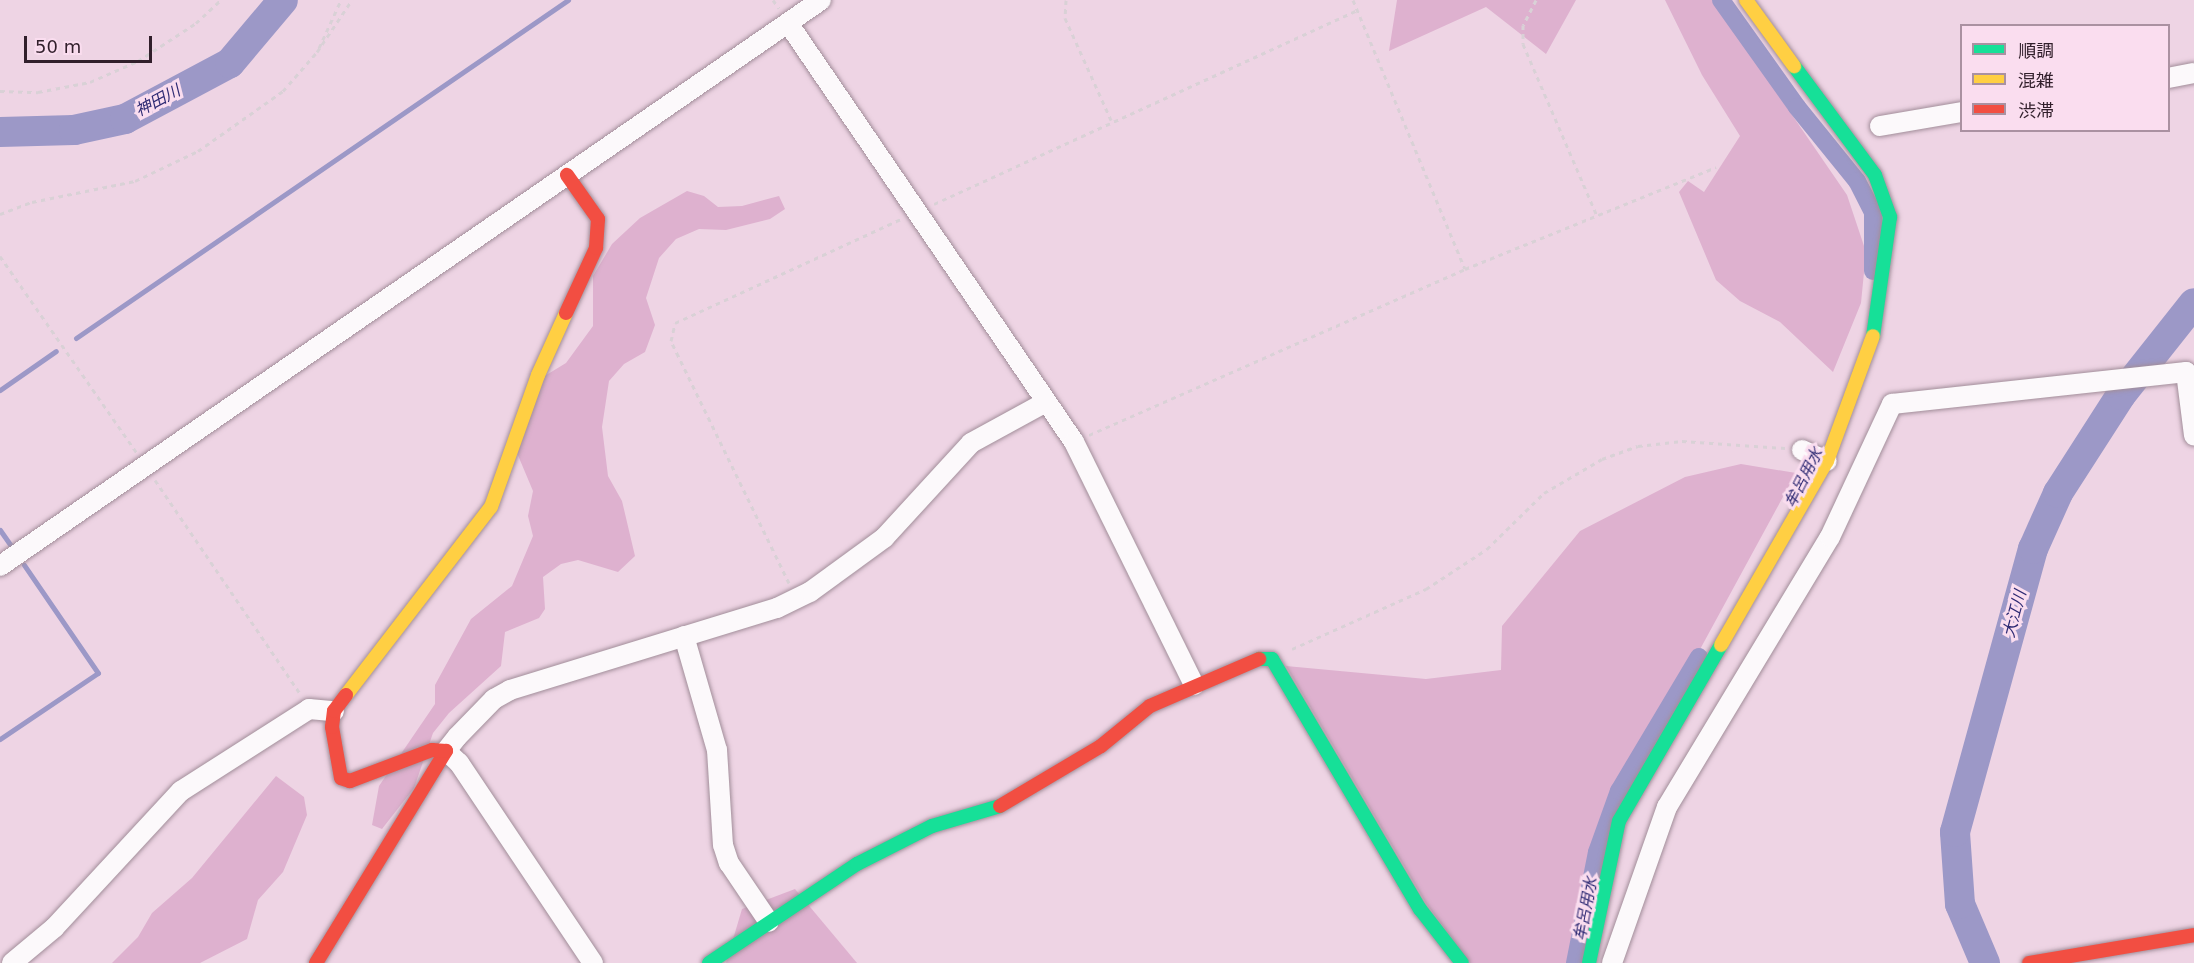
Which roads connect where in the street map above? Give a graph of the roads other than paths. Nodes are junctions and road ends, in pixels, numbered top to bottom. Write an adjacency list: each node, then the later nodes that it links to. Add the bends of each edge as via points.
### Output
1 (821, 0): 3 (street)
2 (1746, 0): 12 (street, via 1875,175 1890,217 1870,350)
3 (788, 23): 8 (street); 9 (street)
4 (2194, 73): 5 (street)
5 (2170, 78)
6 (1960, 112): 7 (street)
7 (1880, 126)
8 (567, 175): 13 (street); 16 (street, via 598,219 596,248 538,375 491,507)
9 (1046, 402): 14 (street, via 971,443 884,538 828,580 777,608); 15 (street, via 1074,442)
10 (2194, 435): 26 (street, via 2186,372 2122,383 1892,404 1830,537 1667,807)
11 (1802, 450): 12 (street)
12 (1825, 459): 25 (street, via 1632,790 1609,852)
13 (0, 566)
14 (684, 636): 17 (street, via 510,690 494,699); 18 (street, via 717,750 726,854)
15 (1194, 685): 18 (street, via 1150,706 1101,746 1007,804 909,836); 24 (street, via 1255,659 1272,659 1420,909)
16 (334, 711): 17 (street, via 332,727 341,778 350,781 432,750); 20 (street, via 309,709 181,791 54,928)
17 (446, 751): 21 (street); 22 (street, via 459,763)
18 (769, 922): 23 (street)
19 (2194, 935): 27 (street)
20 (12, 963)
21 (316, 963)
22 (593, 963)
23 (709, 963)
24 (1462, 963)
25 (1589, 963)
26 (1612, 963)
27 (2029, 963)

